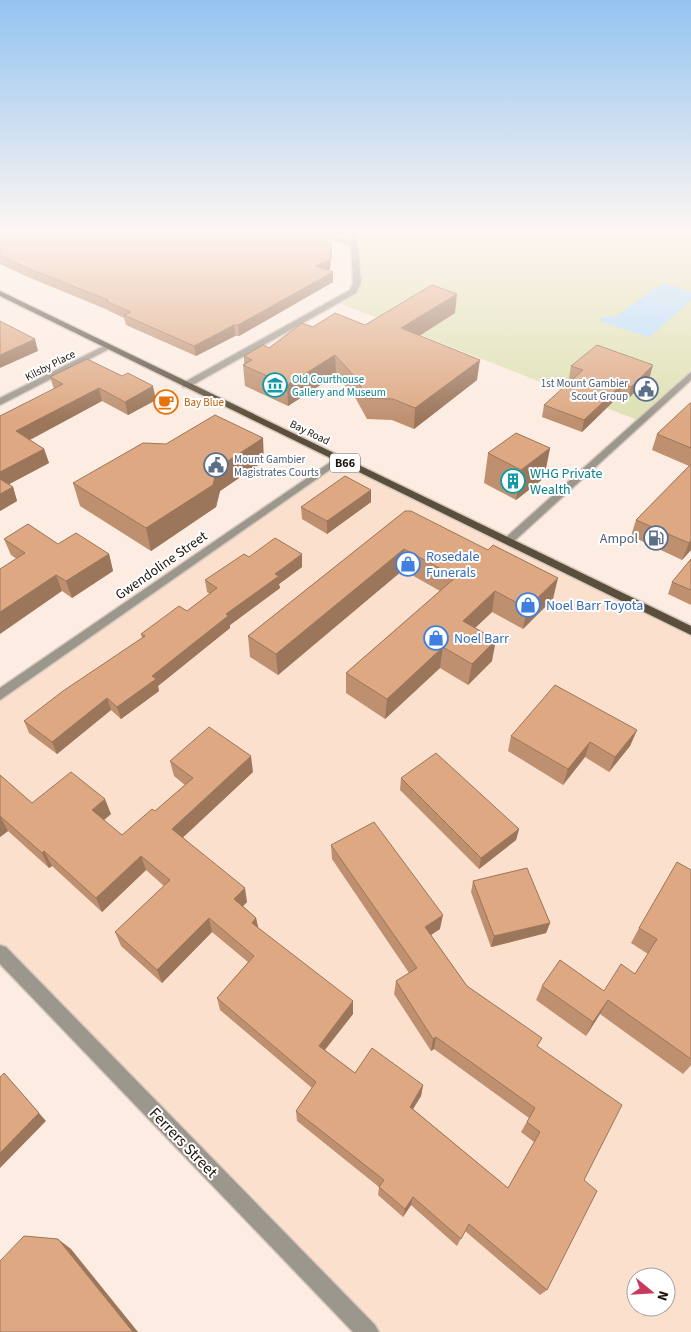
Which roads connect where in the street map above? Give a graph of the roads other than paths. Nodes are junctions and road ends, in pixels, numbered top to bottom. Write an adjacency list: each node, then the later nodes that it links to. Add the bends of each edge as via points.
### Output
1 (4, 295): 3 (main road, Bay Road / B66)
2 (346, 295): 5 (street)
3 (110, 347): 5 (main road, Bay Road / B66); 6 (street, Kilsby Place)
4 (691, 375): 8 (street)
5 (186, 385): 7 (main road, Bay Road / B66)
6 (0, 402)
7 (338, 460): 8 (main road, Bay Road / B66); 10 (street, Gwendoline Street)
8 (508, 541): 9 (main road, Bay Road / B66)
9 (691, 631)
10 (0, 695)
11 (0, 953): 12 (street, Ferrers Street)
12 (368, 1332)

